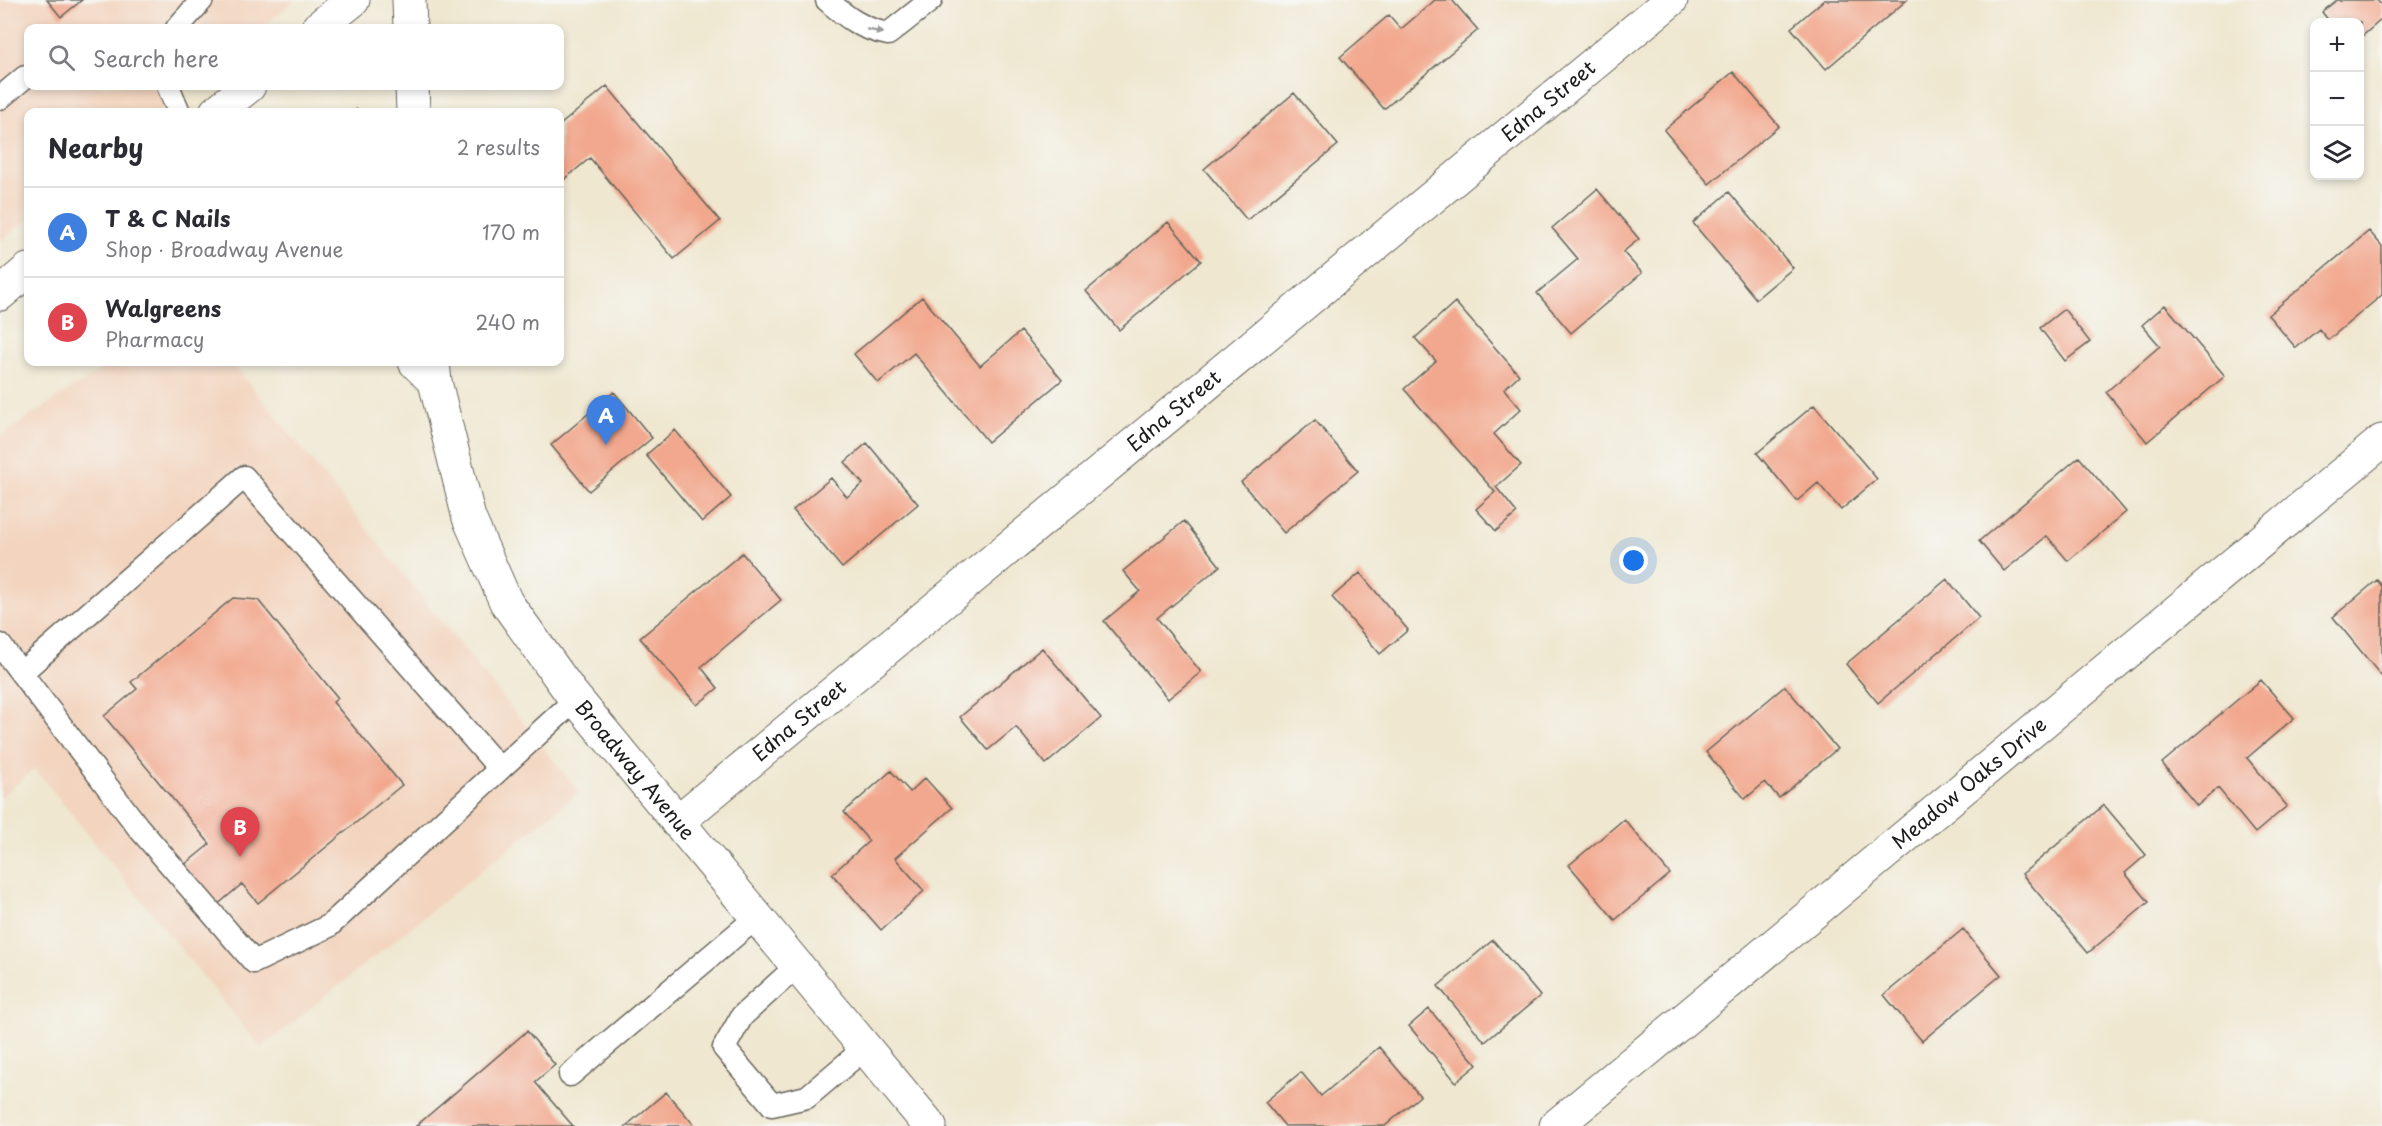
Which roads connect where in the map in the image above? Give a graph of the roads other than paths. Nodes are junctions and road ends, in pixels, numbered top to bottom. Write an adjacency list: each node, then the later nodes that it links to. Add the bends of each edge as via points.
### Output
1 (202, 0): 7 (lane)
2 (353, 0): 8 (street)
3 (409, 0): 9 (street)
4 (827, 0): 5 (lane, one-way to 5, via 848,20 867,30 888,34)
5 (931, 0)
6 (1671, 0): 26 (street, Edna Street)
7 (181, 24)
8 (323, 24)
9 (410, 24)
10 (24, 77): 14 (lane)
11 (170, 90): 15 (lane)
12 (244, 90): 16 (street)
13 (412, 90): 17 (street)
14 (0, 98)
15 (177, 108)
16 (221, 108)
17 (413, 108)
18 (24, 273): 19 (street)
19 (0, 294)
20 (427, 368): 24 (street, Broadway Avenue, via 469,518 506,602)
21 (2382, 441): 32 (street, Meadow Oaks Drive)
22 (0, 645): 23 (lane)
23 (21, 672): 25 (lane, via 244,477); 25 (lane, via 138,827 254,962 329,926)
24 (576, 699): 25 (lane); 26 (street, Broadway Avenue)
25 (500, 769)
26 (677, 822): 27 (street, Broadway Avenue)
27 (757, 917): 28 (street, Broadway Avenue); 30 (lane)
28 (797, 966): 29 (street, Broadway Avenue); 29 (lane, via 742,1016 724,1048 772,1105 807,1097)
29 (865, 1048): 31 (street, Broadway Avenue)
30 (570, 1075)
31 (930, 1126)
32 (1556, 1126)

